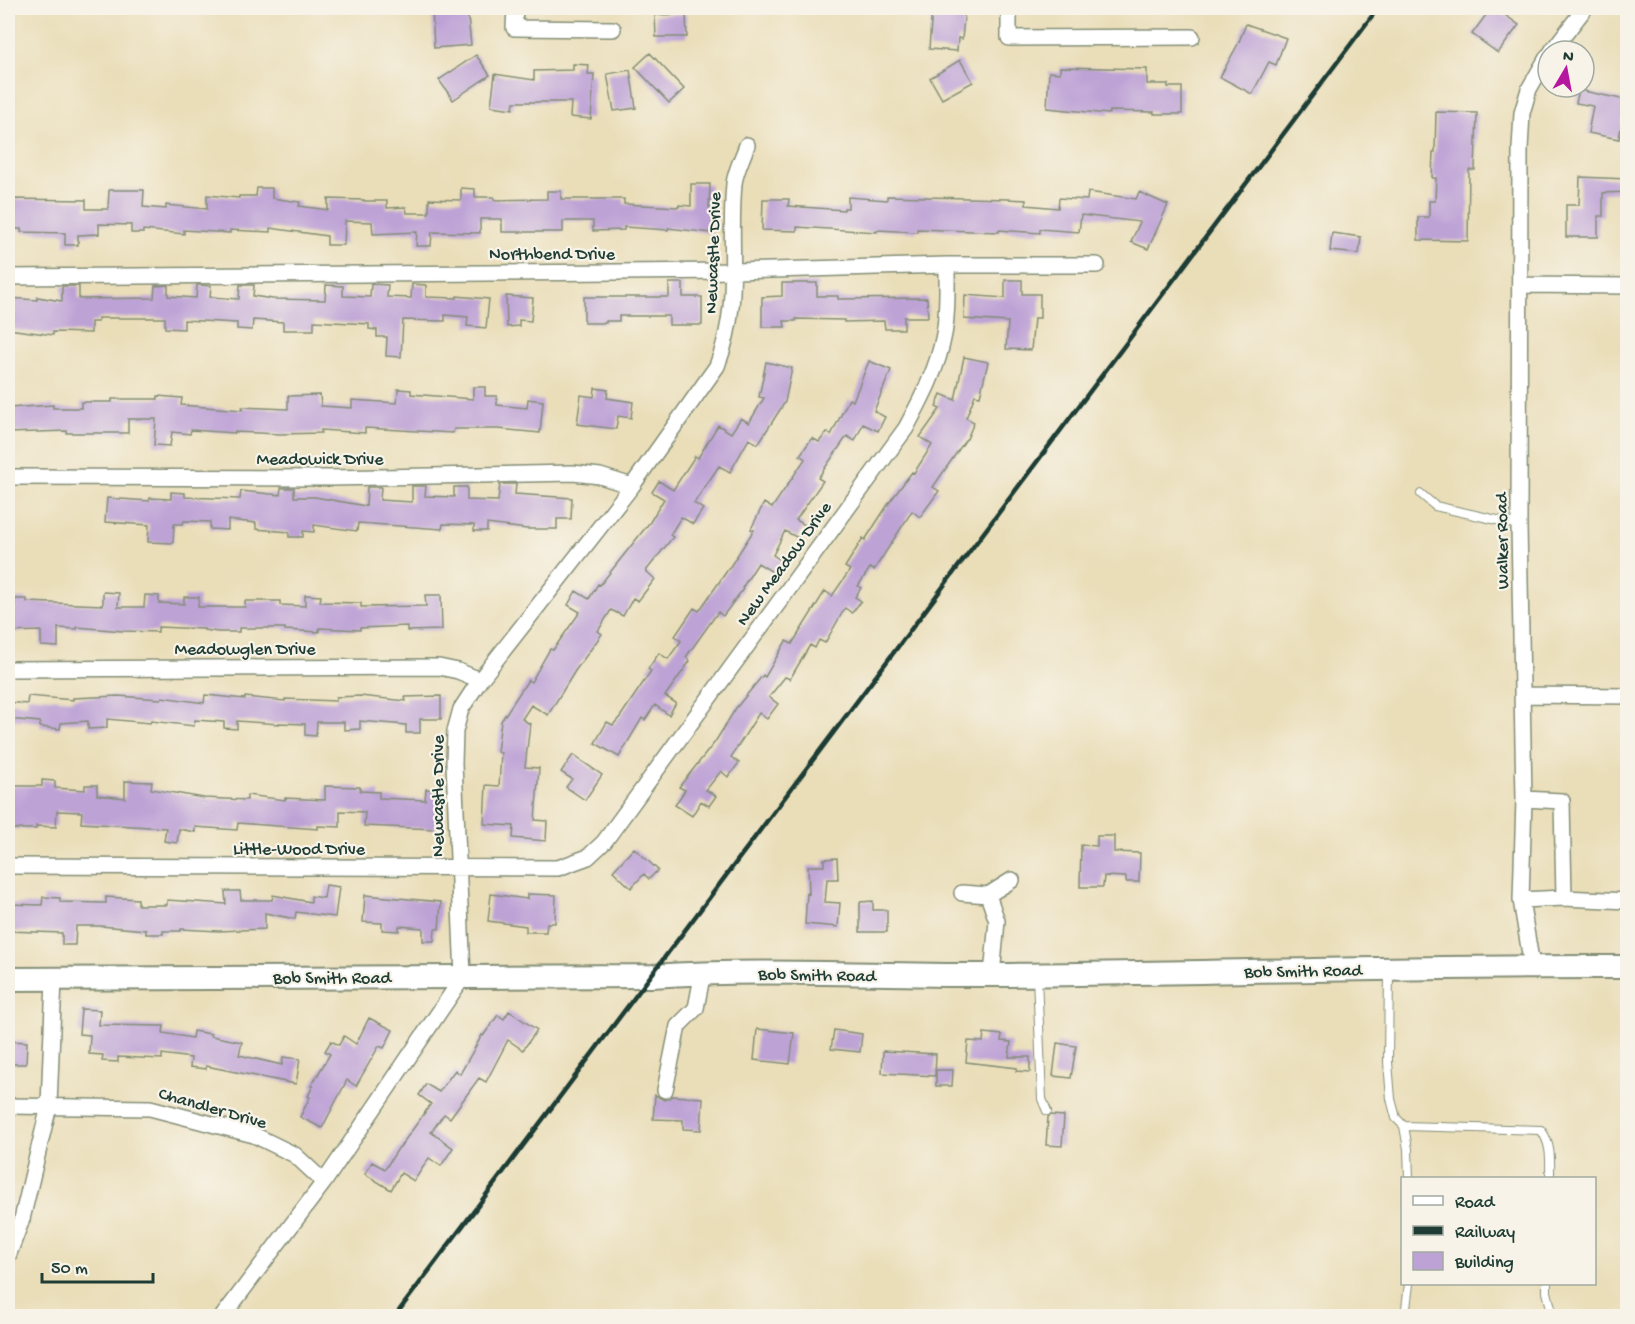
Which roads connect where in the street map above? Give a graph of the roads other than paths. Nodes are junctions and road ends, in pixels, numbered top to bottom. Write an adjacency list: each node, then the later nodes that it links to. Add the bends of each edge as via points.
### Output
1 (514, 8): 4 (street, via 514,28)
2 (1009, 8): 5 (street, via 1009,38)
3 (1585, 8): 6 (street)
4 (613, 29)
5 (1192, 37)
6 (1561, 39)
7 (1536, 77): 13 (street, Walker Road, via 1522,114)
8 (747, 145): 11 (street, Newcastle Drive, via 734,182)
9 (946, 265): 10 (street, Northbend Drive); 11 (street, Northbend Drive); 24 (street, New Meadow Drive, via 944,334 928,386 906,428 604,842)
10 (1097, 265)
11 (733, 271): 12 (street, Northbend Drive); 16 (street, Newcastle Drive, via 726,344 717,366)
12 (8, 277)
13 (1520, 285): 14 (street); 18 (street, Walker Road)
14 (1628, 286)
15 (8, 477): 16 (street, Meadowick Drive, via 331,478 573,473)
16 (632, 486): 20 (street, Newcastle Drive)
17 (1421, 494): 18 (lane, via 1435,506)
18 (1519, 525): 21 (street, Walker Road)
19 (8, 669): 20 (street, Meadowglen Drive, via 439,667)
20 (480, 680): 26 (street, Newcastle Drive, via 461,709 455,731)
21 (1523, 695): 22 (street); 23 (street, Walker Road)
22 (1628, 696)
23 (1524, 799): 30 (street, via 1562,801); 31 (street, Walker Road)
24 (588, 857): 26 (street, Little-Wood Drive, via 558,868)
25 (8, 866): 26 (street, Little-Wood Drive)
26 (457, 868): 39 (street, Newcastle Drive)
27 (1012, 880): 29 (street)
28 (962, 893): 29 (street)
29 (988, 895): 37 (street, via 997,921)
30 (1564, 898): 31 (street); 32 (street)
31 (1521, 900): 33 (street, Walker Road)
32 (1628, 901)
33 (1532, 966): 34 (street, Bob Smith Road); 35 (street, Bob Smith Road)
34 (1628, 967)
35 (1389, 969): 38 (street, Bob Smith Road); 46 (lane, via 1391,1099 1396,1118)
36 (702, 972): 37 (street, Bob Smith Road); 39 (street, Bob Smith Road); 42 (street, via 696,1008 678,1026)
37 (992, 975): 38 (street, Bob Smith Road)
38 (1037, 975): 45 (lane, via 1042,1099)
39 (463, 977): 41 (street, Bob Smith Road); 49 (street)
40 (8, 979): 41 (street, Bob Smith Road)
41 (54, 979): 44 (street)
42 (665, 1090)
43 (8, 1106): 44 (street, Chandler Drive)
44 (50, 1106): 49 (street, Chandler Drive, via 150,1108 254,1135 295,1155); 50 (street, via 22,1219)
45 (1047, 1111)
46 (1404, 1126): 47 (lane); 48 (lane, via 1541,1131 1550,1153)
47 (1409, 1177)
48 (1550, 1177)
49 (324, 1182): 53 (street)
50 (8, 1256)
51 (1409, 1285): 54 (lane)
52 (1547, 1285): 55 (lane)
53 (223, 1317)
54 (1405, 1317)
55 (1553, 1317)

